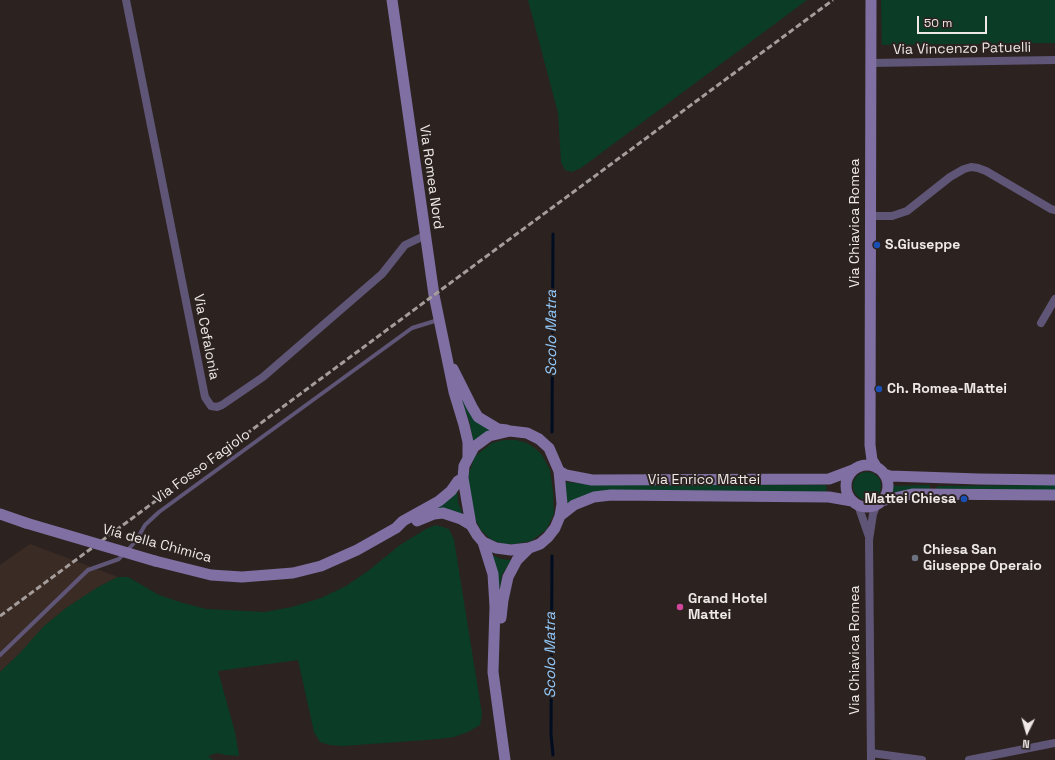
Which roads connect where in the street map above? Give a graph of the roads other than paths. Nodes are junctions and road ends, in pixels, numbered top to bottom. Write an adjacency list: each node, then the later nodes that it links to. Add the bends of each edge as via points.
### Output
1 (126, 0): 8 (street, Via Cefalonia, via 205,397 211,406 222,405 263,377 382,274 405,245)
2 (392, 0): 8 (main road, Via Romea Nord)
3 (870, 0): 5 (main road, Via Chiavica Romea)
4 (1055, 60): 5 (street, Via Vincenzo Patuelli)
5 (870, 64): 7 (main road, Via Chiavica Romea)
6 (1055, 210): 7 (street, via 986,171 971,167 950,177 907,211 892,216)
7 (870, 216): 14 (main road, Via Chiavica Romea)
8 (424, 236): 10 (main road, Via Romea Nord)
9 (1055, 299): 11 (street)
10 (438, 320): 12 (main road, Via Romea Nord); 32 (lane, Via Fosso Fagiolo, via 412,328 159,512 145,525 136,541 118,559 88,570)
11 (1041, 323)
12 (446, 357): 13 (main road, Via Romea Nord, via 478,417 498,428); 15 (main road, Via Romea Nord, via 466,431)
13 (510, 431): 15 (main road, via 489,436 474,448); 17 (main road, via 527,433 540,439 548,448)
14 (870, 445): 16 (main road, Via Chiavica Romea, via 866,458); 18 (main road, Via Chiavica Romea, via 872,460)
15 (468, 457): 19 (main road)
16 (856, 468): 17 (main road, Via Enrico Mattei, via 829,479 592,480 566,475); 18 (main road, via 871,465); 22 (main road, via 846,479 848,496)
17 (560, 471): 25 (main road)
18 (880, 471): 20 (main road, via 890,476); 23 (main road, via 888,485)
19 (463, 478): 26 (main road); 27 (main road, Via della Chimica, via 439,501 403,521)
20 (1055, 480)
21 (1055, 495): 23 (main road, via 912,494)
22 (855, 503): 23 (main road, via 871,506); 25 (main road, Via Enrico Mattei, via 829,497 611,495 594,496 574,505); 28 (street, Via Chiavica Romea)
23 (879, 503): 28 (street, Via Chiavica Romea, via 873,514)
24 (0, 514): 27 (main road, Via della Chimica, bridge, via 155,561 211,575 242,577 294,573 321,566)
25 (560, 516): 30 (main road, via 556,528 548,537 540,544)
26 (472, 525): 27 (main road, Via della Chimica, via 444,513 434,514); 29 (main road)
27 (396, 528)
28 (870, 540): 34 (street, Via Chiavica Romea)
29 (483, 542): 30 (main road, via 496,548 511,550); 31 (main road, via 493,574)
30 (529, 548): 31 (main road, via 517,560 508,577)
31 (494, 648): 35 (main road, via 493,672)
32 (0, 655)
33 (1055, 744): 37 (street)
34 (871, 757): 36 (street)
35 (505, 760)
36 (922, 760)
37 (969, 760)

